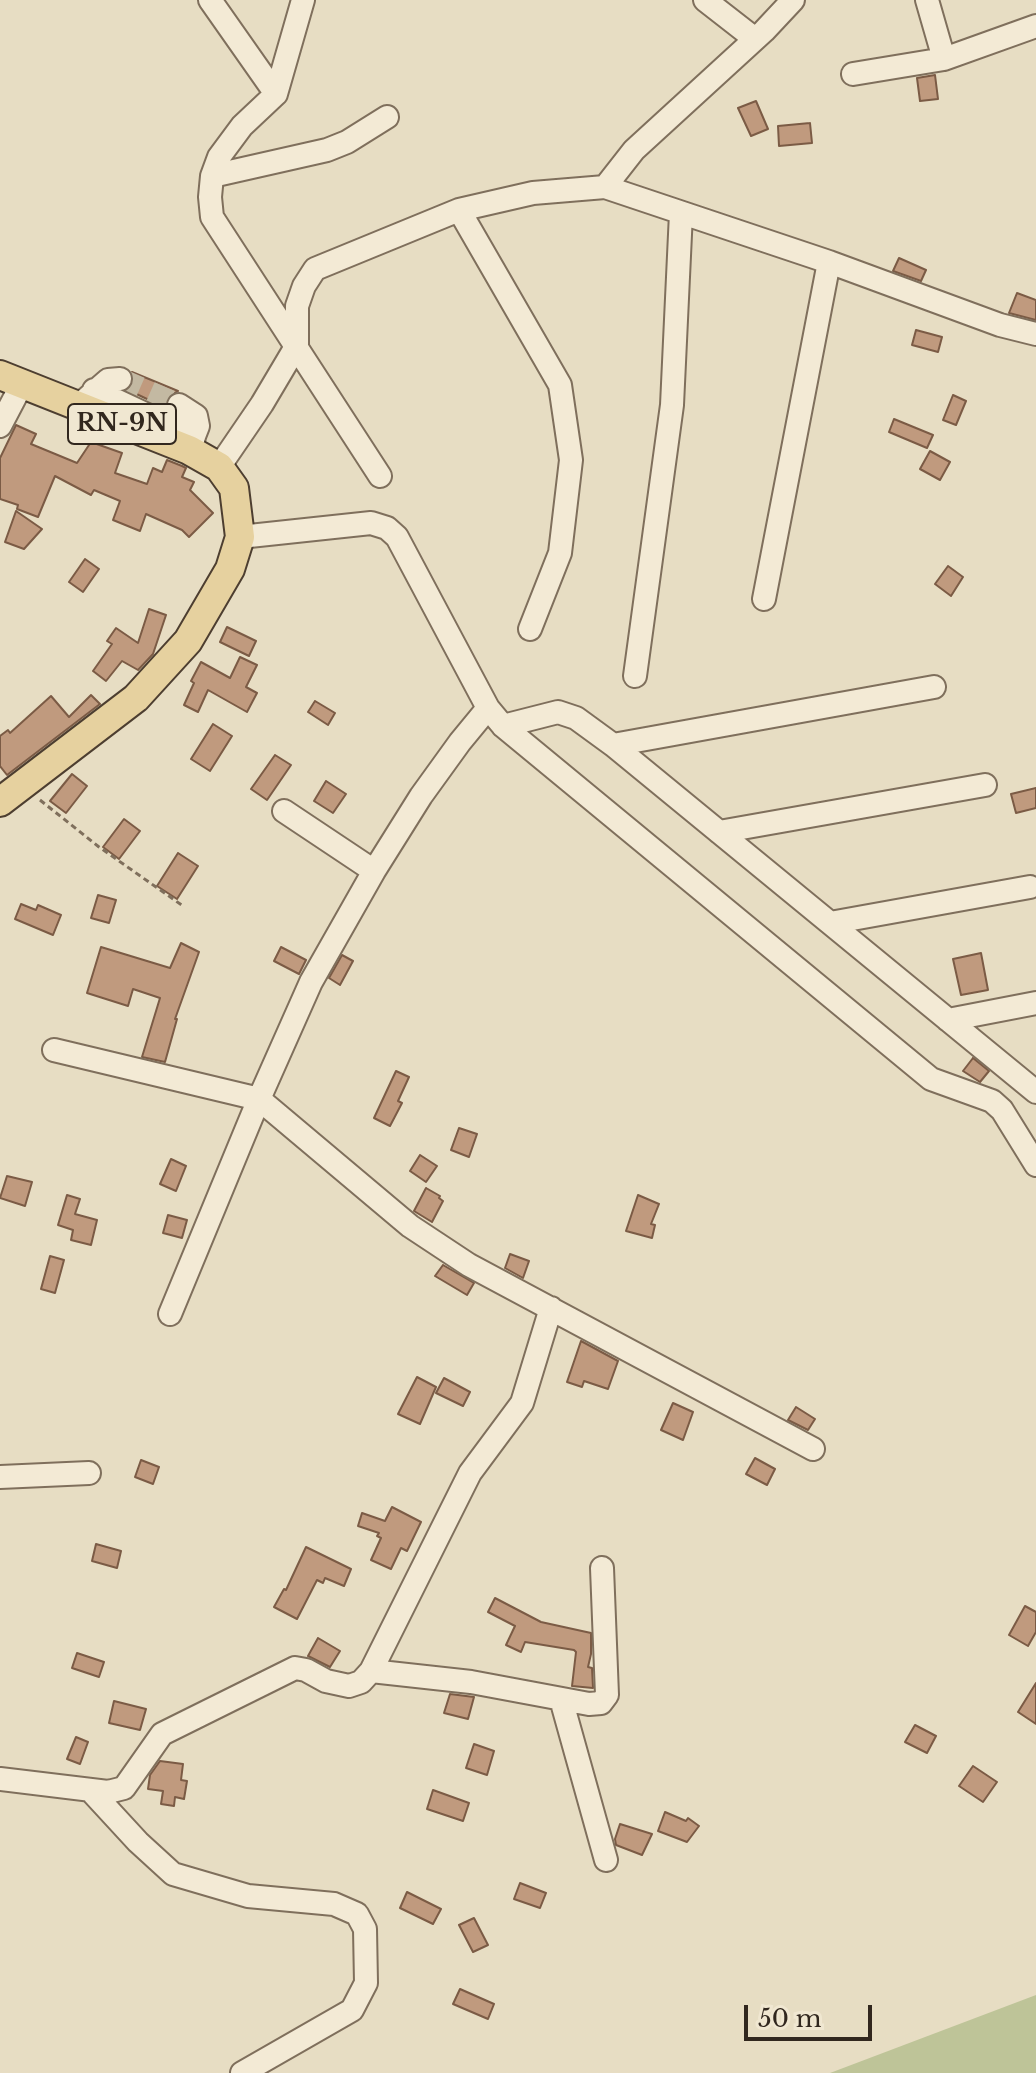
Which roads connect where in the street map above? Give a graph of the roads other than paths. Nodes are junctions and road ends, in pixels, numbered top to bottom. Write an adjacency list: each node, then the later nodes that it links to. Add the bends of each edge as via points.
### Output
1 (210, 0): 10 (street)
2 (303, 0): 10 (street)
3 (705, 0): 7 (street)
4 (793, 0): 7 (street)
5 (927, 0): 8 (street)
6 (1036, 26): 8 (street)
7 (755, 39): 13 (street, via 634,150)
8 (944, 59): 9 (street)
9 (853, 74)
10 (276, 94): 12 (street, via 242,126)
11 (387, 117): 12 (street, via 327,150)
12 (212, 176): 18 (street, via 212,217)
13 (605, 187): 14 (street, via 533,193); 15 (street)
14 (459, 210): 18 (street, via 315,269 297,306); 29 (street, via 560,385 571,460 560,553)
15 (681, 213): 16 (street); 30 (street, via 672,405)
16 (829, 262): 17 (street); 28 (street)
17 (1036, 334)
18 (297, 345): 25 (street); 26 (street)
19 (120, 379): 21 (street, via 108,380)
20 (11, 380): 21 (main road, RN-9N); 23 (street)
21 (86, 398): 24 (main road, RN-9N)
22 (179, 405): 24 (street, via 196,416)
23 (0, 426)
24 (191, 444): 26 (main road, RN-9N)
25 (380, 476)
26 (227, 477): 27 (main road)
27 (240, 537): 32 (street, via 371,523 387,528 397,537); 36 (main road, via 230,569 188,641 136,698)
28 (764, 599)
29 (530, 629)
30 (635, 676)
31 (934, 687): 34 (street)
32 (488, 708): 33 (street); 39 (street, via 421,796)
33 (503, 726): 34 (street, via 558,712 576,718); 47 (street, via 931,1079 992,1101)
34 (613, 745): 38 (street)
35 (985, 785): 38 (street)
36 (11, 794)
37 (284, 811): 39 (street)
38 (719, 832): 41 (street)
39 (374, 871): 46 (street, via 311,982)
40 (1030, 887): 41 (street)
41 (830, 923): 43 (street)
42 (1036, 1003): 43 (street)
43 (948, 1020): 45 (street)
44 (54, 1050): 46 (street)
45 (1036, 1092)
46 (259, 1099): 48 (street, via 410,1226 469,1265); 49 (street)
47 (1036, 1165)
48 (551, 1308): 50 (street); 54 (street, via 522,1403 470,1473)
49 (170, 1314)
50 (813, 1449)
51 (89, 1473): 52 (street)
52 (0, 1477)
53 (602, 1568): 55 (street, via 607,1695 601,1703)
54 (371, 1671): 55 (street); 57 (street, via 349,1686 295,1668 162,1734 124,1788)
55 (561, 1699): 58 (street)
56 (0, 1779): 57 (street)
57 (91, 1791): 59 (street, via 173,1874 248,1896 334,1904 357,1914 365,1929 366,1983 352,2010)
58 (606, 1860)
59 (244, 2073)

